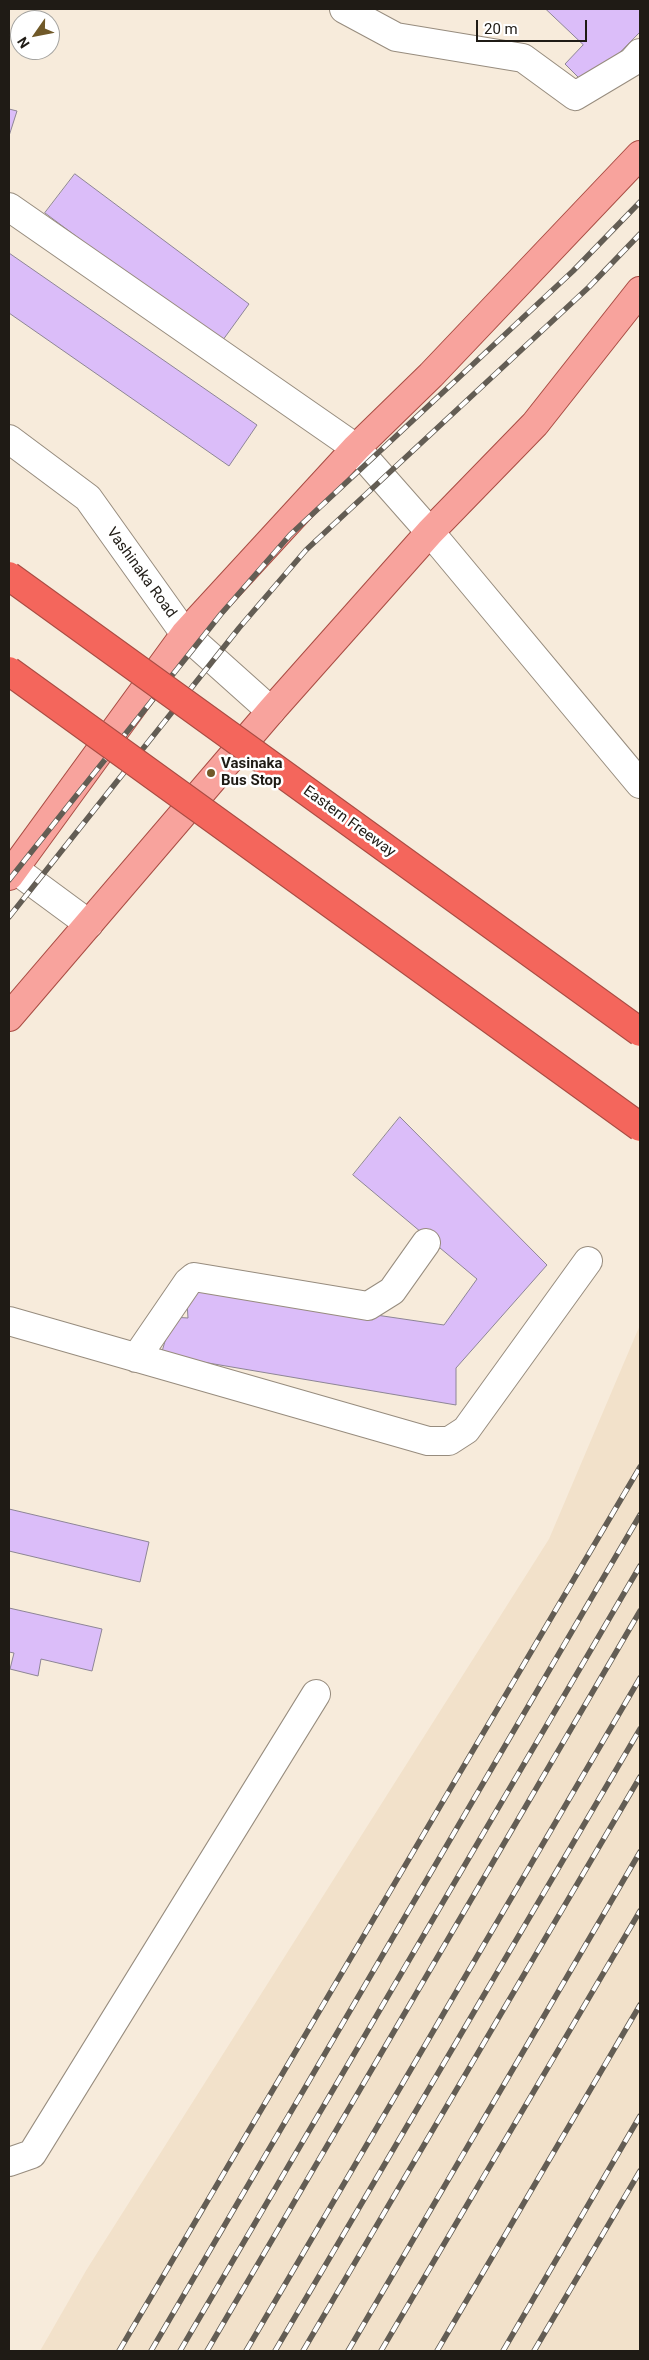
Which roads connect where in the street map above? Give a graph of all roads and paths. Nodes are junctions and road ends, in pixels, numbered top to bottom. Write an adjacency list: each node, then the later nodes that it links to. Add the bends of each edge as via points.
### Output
1 (344, 9): 2 (street, via 396,37 523,58 575,96 632,62)
2 (640, 53)
3 (640, 155): 7 (main road)
4 (9, 206): 7 (street)
5 (640, 291): 8 (main road, via 535,424)
6 (9, 438): 10 (street, Vashinaka Road, via 88,498)
7 (356, 448): 8 (street); 10 (main road)
8 (430, 532): 12 (main road); 13 (street)
9 (9, 576): 17 (highway, Eastern Freeway, bridge)
10 (185, 634): 12 (street, Vashinaka Road); 14 (main road)
11 (9, 672): 18 (highway, bridge)
12 (271, 711): 15 (main road)
13 (640, 784)
14 (11, 870): 15 (street)
15 (89, 924): 16 (main road)
16 (10, 1012)
17 (640, 1032)
18 (640, 1127)
19 (426, 1243): 22 (street, via 392,1291 368,1306 194,1277)
20 (588, 1260): 22 (street, via 466,1430 449,1441 428,1441)
21 (9, 1322): 22 (street)
22 (136, 1358)
23 (316, 1694): 24 (street, via 32,2154)
24 (9, 2162)

